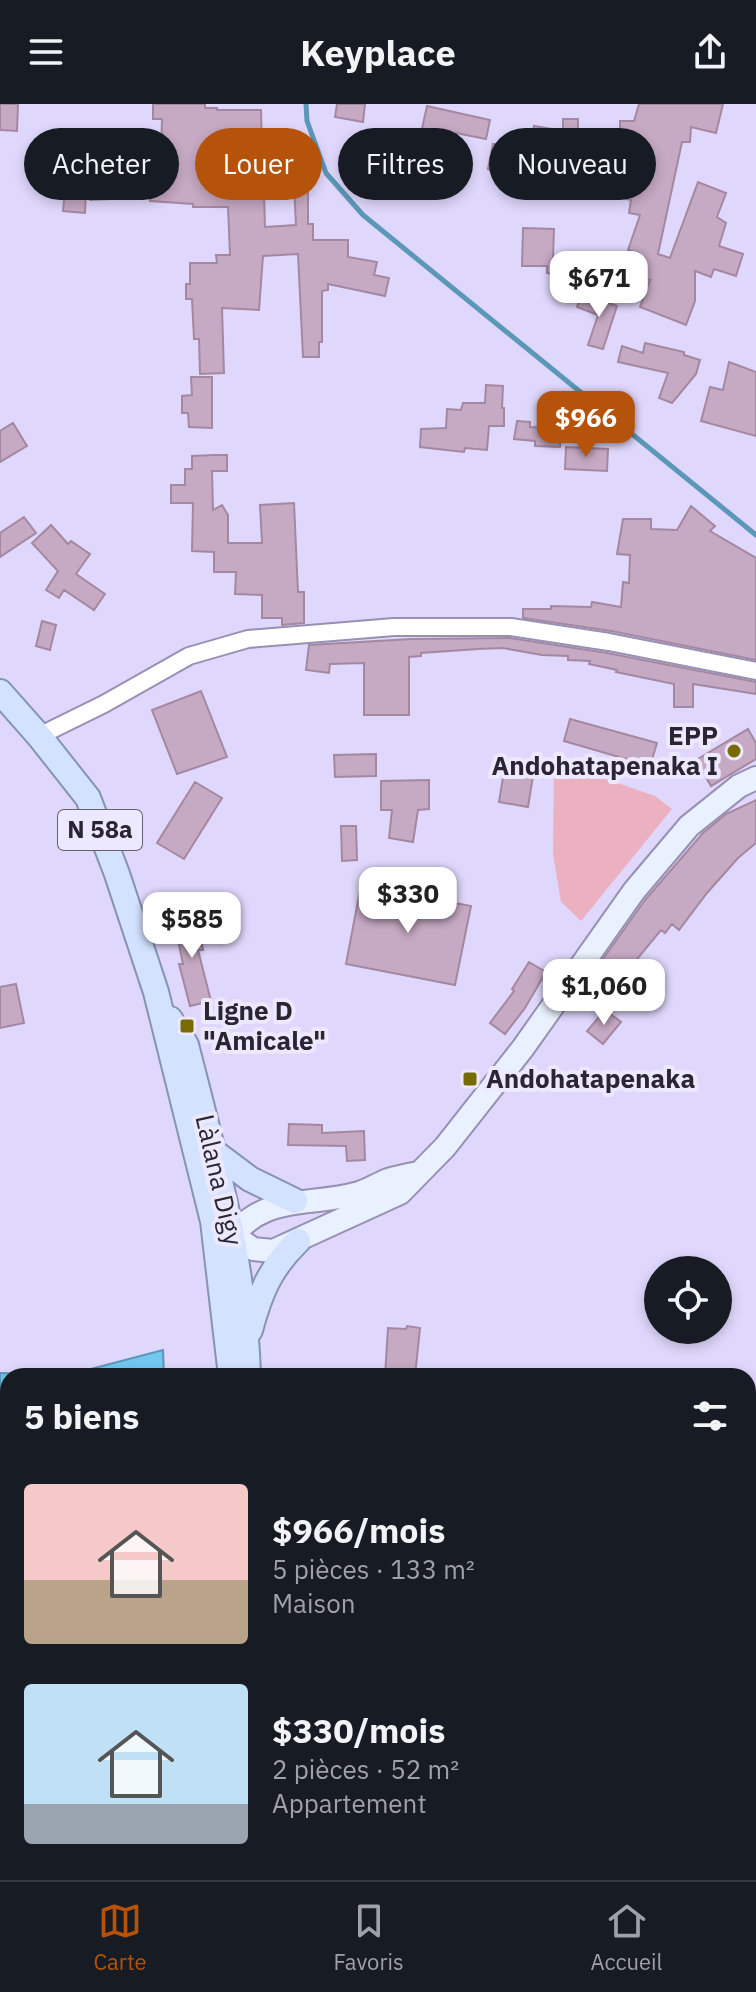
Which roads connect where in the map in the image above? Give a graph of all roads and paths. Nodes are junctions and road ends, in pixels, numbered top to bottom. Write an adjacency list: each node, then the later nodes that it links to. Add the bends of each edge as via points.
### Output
1 (756, 671): 3 (street, via 511,627 394,627 248,639 189,656)
2 (0, 692): 3 (main road, Làlana Digy / N 58a)
3 (39, 736): 5 (main road, Làlana Digy / N 58a, via 88,798)
4 (756, 778): 7 (street, via 689,826 634,891 523,1048)
5 (156, 992): 6 (main road, Làlana Digy / N 58a, via 186,1045); 9 (main road, Làlana Digy / N 58a)
6 (214, 1152): 8 (main road, via 250,1179); 9 (main road, Làlana Digy / N 58a)
7 (419, 1173): 8 (street, via 362,1192); 10 (street, via 400,1193)
8 (295, 1201): 9 (street)
9 (223, 1228): 10 (street, via 253,1249 273,1251); 11 (main road, Làlana Digy / N 58a); 12 (main road, Làlana Digy / N 58a, via 219,1255)
10 (298, 1241): 11 (main road, via 277,1261)
11 (247, 1340): 13 (main road, Làlana Digy / N 58a)
12 (230, 1368)
13 (248, 1368)

